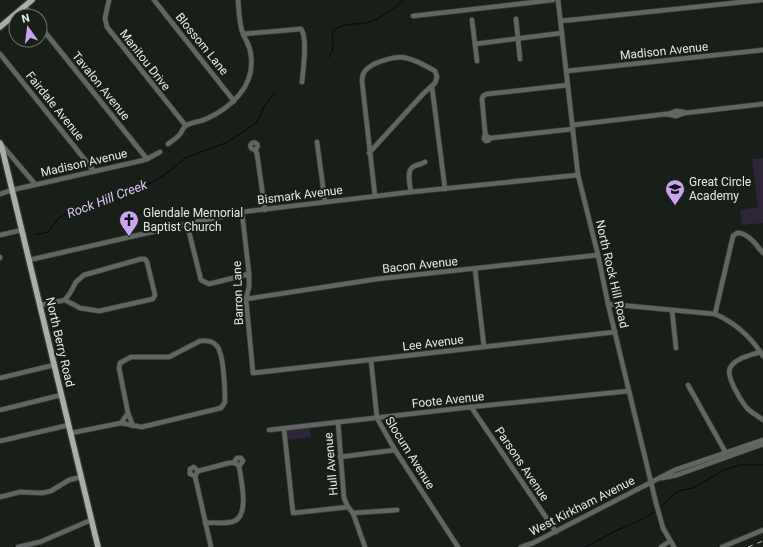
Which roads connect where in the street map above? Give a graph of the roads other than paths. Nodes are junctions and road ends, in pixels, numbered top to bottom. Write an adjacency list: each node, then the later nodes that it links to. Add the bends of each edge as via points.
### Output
1 (32, 0): 8 (main road)
2 (109, 0): 29 (street, Manitou Drive, via 105,18 107,27)
3 (238, 0): 15 (street)
4 (553, 0): 9 (street)
5 (558, 0): 12 (street, North Rock Hill Road)
6 (762, 0): 12 (street)
7 (156, 1): 27 (street, Blossom Lane)
8 (25, 6): 13 (main road)
9 (412, 16)
10 (516, 19): 17 (street)
11 (472, 20): 18 (street)
12 (561, 21): 14 (street, North Rock Hill Road)
13 (0, 27)
14 (562, 33): 17 (street); 23 (street, North Rock Hill Road)
15 (243, 34): 24 (street, via 299,28 303,32); 27 (street, via 250,45 251,73 242,92)
16 (48, 36): 37 (street, Tavalon Avenue)
17 (518, 38): 18 (street); 21 (street)
18 (475, 44): 22 (street)
19 (763, 50): 23 (street, Madison Avenue)
20 (0, 54): 39 (street, Fairdale Avenue)
21 (520, 59)
22 (477, 61)
23 (567, 71): 25 (street, North Rock Hill Road)
24 (302, 82)
25 (568, 85): 30 (street, North Rock Hill Road); 30 (street, via 484,96 488,136)
26 (432, 87): 36 (street); 36 (street, via 437,77 435,70 405,57 374,64 365,71 362,81); 42 (street)
27 (234, 101): 29 (street, via 206,119)
28 (763, 104): 30 (street, via 685,113 676,111)
29 (186, 126): 33 (street)
30 (573, 127): 40 (street, North Rock Hill Road)
31 (317, 142): 47 (street)
32 (0, 143): 41 (street, North Berry Road); 43 (main road, North Berry Road)
33 (168, 144)
34 (255, 149): 48 (street)
35 (160, 152): 37 (street, Madison Avenue)
36 (369, 153): 46 (street)
37 (147, 159): 39 (street, Madison Avenue)
38 (425, 162): 44 (street, via 411,168)
39 (94, 171): 41 (street, Madison Avenue)
40 (578, 175): 42 (street, Bismark Avenue); 54 (street, North Rock Hill Road)
41 (35, 184): 43 (street, Madison Avenue)
42 (445, 189): 44 (street, Bismark Avenue)
43 (12, 190): 45 (street, Madison Avenue); 51 (main road, North Berry Road)
44 (411, 192): 46 (street, Bismark Avenue)
45 (0, 194)
46 (375, 196): 47 (street, Bismark Avenue)
47 (324, 202): 48 (street, Bismark Avenue)
48 (265, 210): 49 (street, Bismark Avenue)
49 (242, 212): 50 (street, Bismark Avenue); 57 (street, Barron Lane)
50 (187, 224): 55 (street, Bismark Avenue); 57 (street, via 201,280 209,284)
51 (22, 230): 52 (street); 55 (main road, North Berry Road)
52 (0, 236)
53 (763, 253): 63 (street, via 747,236 738,233 734,236)
54 (598, 255): 56 (street, Bacon Avenue); 60 (street, North Rock Hill Road)
55 (29, 260): 61 (main road, North Berry Road)
56 (475, 269): 58 (street, Bacon Avenue, via 377,279); 65 (street)
57 (249, 274): 58 (street, Barron Lane)
58 (246, 299): 70 (street, Barron Lane)
59 (65, 300): 59 (street, via 80,308 98,311 153,299 155,295 147,262 141,259 84,275 76,282); 61 (street)
60 (608, 304): 62 (street); 64 (street, North Rock Hill Road)
61 (40, 305): 69 (main road, North Berry Road)
62 (672, 310): 63 (street); 66 (street)
63 (715, 314): 67 (street, via 735,324)
64 (615, 332): 65 (street, Lee Avenue); 73 (street, North Rock Hill Road)
65 (484, 347): 68 (street, Lee Avenue)
66 (676, 348)
67 (762, 354): 79 (street, via 741,359 729,372 732,384 746,407)
68 (371, 360): 70 (street, Lee Avenue); 78 (street, Slocum Avenue)
69 (54, 365): 71 (street); 74 (main road, North Berry Road)
70 (253, 373)
71 (0, 378)
72 (688, 385): 91 (street)
73 (629, 391): 75 (street, Foote Avenue); 94 (street, North Rock Hill Road)
74 (62, 395): 76 (street); 82 (main road, North Berry Road)
75 (471, 407): 78 (street, Foote Avenue); 102 (street, Parsons Avenue)
76 (0, 410)
77 (128, 413): 80 (street); 83 (street); 83 (street, via 119,368 122,361 131,357 169,357 200,341 209,341 218,347 225,394 225,402 221,408 142,427)
78 (377, 418): 81 (street, Foote Avenue); 90 (street, Slocum Avenue)
79 (763, 420)
80 (121, 422): 83 (street); 86 (street)
81 (338, 422): 84 (street, Foote Avenue); 92 (street, Hull Avenue)
82 (69, 425): 86 (main road, North Berry Road); 88 (street)
83 (133, 426)
84 (284, 428): 85 (street, Foote Avenue); 96 (street, via 293,513)
85 (269, 430)
86 (71, 433): 93 (main road, North Berry Road)
87 (763, 440): 91 (street, West Kirkham Avenue)
88 (0, 442)
89 (763, 444): 91 (street, West Kirkham Avenue)
90 (395, 450): 92 (street); 108 (street, Slocum Avenue)
91 (726, 454): 94 (street, West Kirkham Avenue, via 677,475)
92 (340, 457): 96 (street, Hull Avenue, via 344,498)
93 (81, 477): 95 (street, via 69,480 51,491 20,492); 99 (main road, North Berry Road)
94 (651, 481): 102 (street, West Kirkham Avenue); 103 (street, North Rock Hill Road, via 663,528)
95 (0, 497)
96 (348, 507): 98 (street, Hull Avenue)
97 (398, 510): 98 (street)
98 (353, 513): 107 (street, Hull Avenue)
99 (91, 520): 104 (street, via 40,542); 105 (main road, North Berry Road)
100 (206, 522): 100 (street, via 231,522 242,515 244,504 239,466 234,462 196,474); 106 (street)
101 (763, 530): 112 (street)
102 (556, 532): 109 (street, West Kirkham Avenue)
103 (670, 541): 110 (street); 111 (street, North Rock Hill Road)
104 (18, 547)
105 (98, 547)
106 (211, 547)
107 (365, 547)
108 (458, 547)
109 (521, 547)
110 (661, 547)
111 (674, 547)
112 (722, 547)

